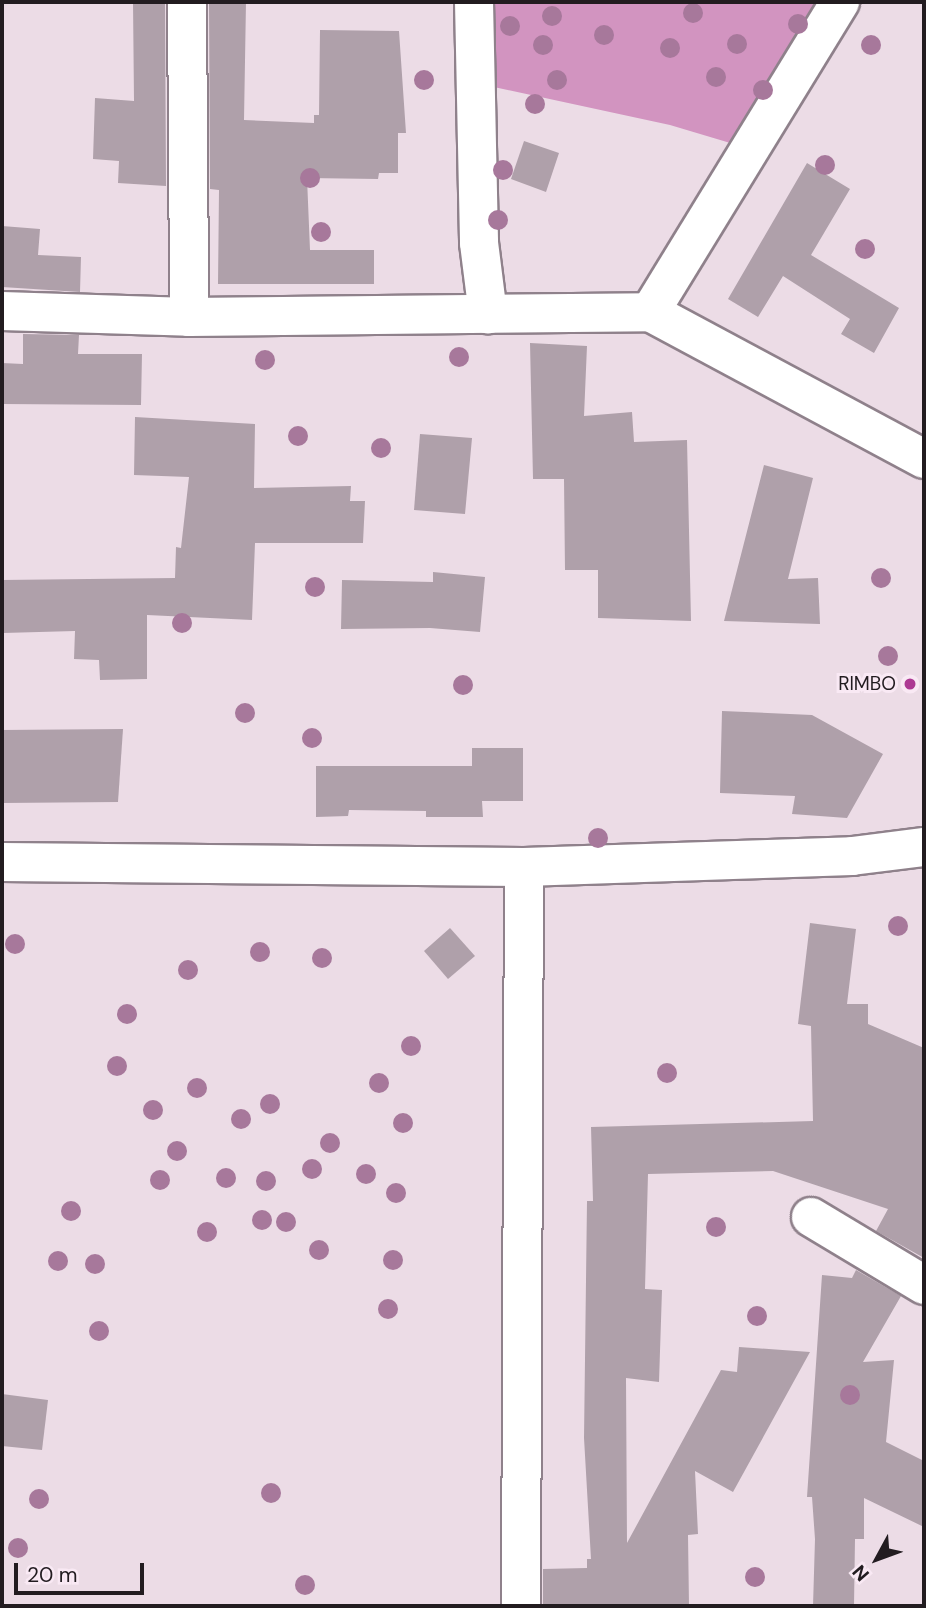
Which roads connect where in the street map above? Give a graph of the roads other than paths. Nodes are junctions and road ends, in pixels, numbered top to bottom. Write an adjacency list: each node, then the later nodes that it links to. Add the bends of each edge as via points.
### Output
1 (187, 2): 7 (street)
2 (474, 2): 6 (street, via 479,243)
3 (840, 2): 5 (street)
4 (2, 311): 7 (street)
5 (650, 312): 6 (street); 8 (street)
6 (488, 314): 7 (street)
7 (189, 317)
8 (924, 459)
9 (924, 847): 11 (street, via 852,856)
10 (2, 862): 11 (street)
11 (524, 867): 14 (street)
12 (811, 1217): 13 (street)
13 (924, 1285)
14 (521, 1606)

